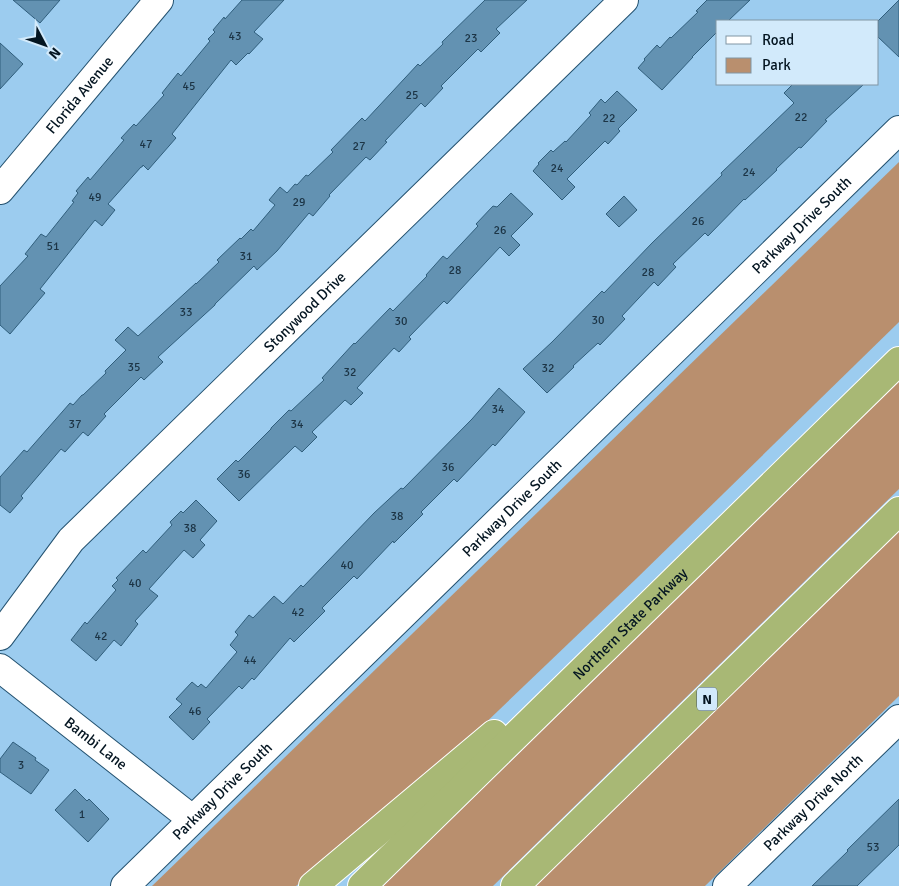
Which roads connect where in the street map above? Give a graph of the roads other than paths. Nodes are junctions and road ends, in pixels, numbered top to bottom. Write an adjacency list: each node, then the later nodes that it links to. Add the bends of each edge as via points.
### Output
1 (159, 0): 4 (street, Florida Avenue)
2 (624, 0): 8 (street, Stonywood Drive, via 71,540)
3 (899, 130): 11 (street, Parkway Drive South)
4 (0, 190)
5 (899, 361): 7 (highway, Northern State Parkway)
6 (899, 511): 15 (highway, N)
7 (662, 593): 13 (highway); 14 (highway, Northern State Parkway)
8 (0, 636)
9 (0, 668): 11 (street, Bambi Lane)
10 (899, 719): 16 (street, Parkway Drive North)
11 (192, 820): 12 (street, Parkway Drive South)
12 (125, 886)
13 (312, 886)
14 (362, 886)
15 (516, 886)
16 (727, 886)

